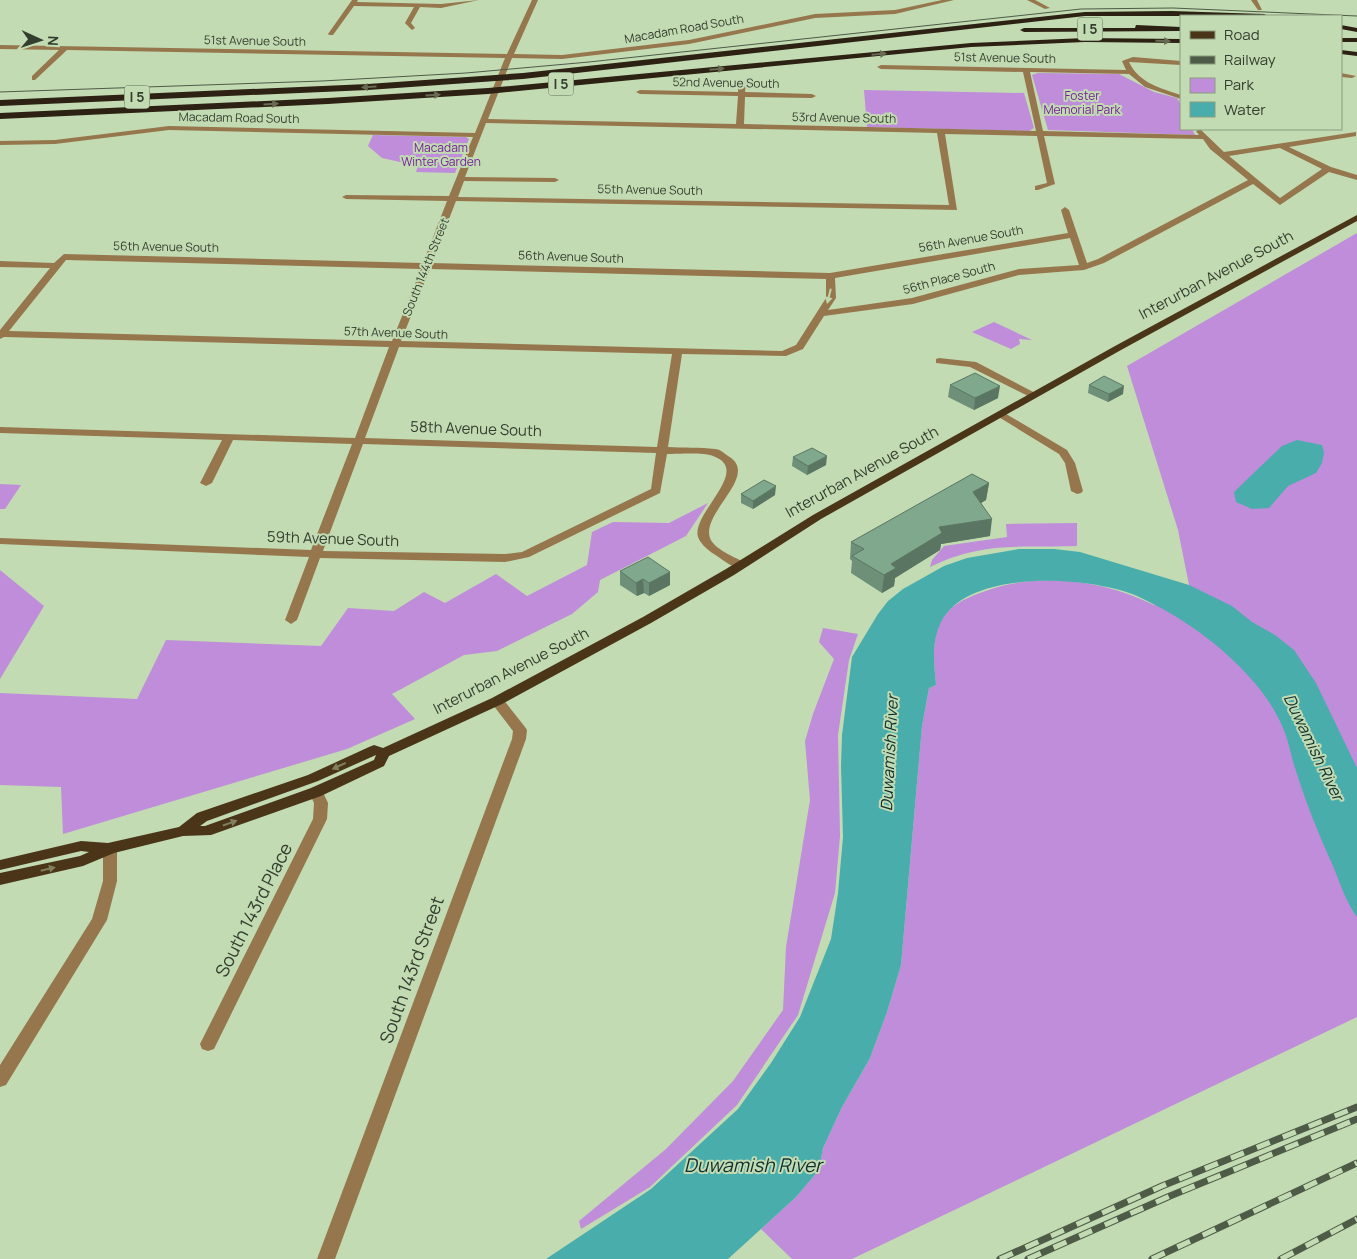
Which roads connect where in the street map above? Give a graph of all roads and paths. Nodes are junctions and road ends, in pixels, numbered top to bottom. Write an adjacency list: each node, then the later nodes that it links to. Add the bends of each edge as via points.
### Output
1 (476, 0): 7 (street, via 446,6)
2 (535, 0): 32 (street, South 144th Street)
3 (951, 0): 32 (street, Macadam Road South, via 888,13 800,18 698,41 631,50)
4 (1030, 0): 8 (street)
5 (1254, 0): 9 (street)
6 (353, 2): 7 (street); 20 (street)
7 (418, 6): 14 (street, via 408,24)
8 (1047, 8)
9 (1262, 13): 11 (highway, via 1085,14)
10 (1180, 16): 11 (highway, I 5, via 1109,16)
11 (1022, 22): 17 (highway, I 5)
12 (1342, 22): 13 (highway)
13 (1357, 24)
14 (412, 28)
15 (1342, 28): 16 (highway)
16 (1357, 30)
17 (938, 31): 18 (highway, via 1071,26); 40 (highway, I 5)
18 (1180, 31)
19 (1180, 31): 40 (highway, I 5, via 1058,29 989,32 637,70)
20 (331, 34)
21 (1342, 40): 22 (highway)
22 (1357, 40)
23 (1180, 41): 29 (highway, I 5, one-way to 23, via 1009,43)
24 (1342, 45): 26 (highway)
25 (0, 47): 27 (street, 51st Avenue South)
26 (1357, 47)
27 (65, 48): 32 (street, 51st Avenue South); 42 (street)
28 (1172, 51): 29 (highway, via 1092,47)
29 (900, 52): 51 (highway, I 5, one-way to 29, via 488,91)
30 (1342, 52): 31 (highway)
31 (1357, 54)
32 (509, 58): 53 (street, South 144th Street)
33 (1357, 61): 34 (highway)
34 (1342, 62)
35 (1180, 63): 38 (street, via 1128,59 1125,61)
36 (881, 66): 37 (street, 51st Avenue South)
37 (1026, 70): 38 (street, 51st Avenue South); 59 (street)
38 (1129, 72): 48 (street, via 1152,88)
39 (1342, 75): 41 (street)
40 (522, 76): 44 (highway, I 5, one-way to 44)
41 (1352, 76)
42 (35, 78)
43 (742, 83): 46 (street)
44 (275, 91): 49 (highway); 50 (highway, I 5)
45 (640, 92): 46 (street, 52nd Avenue South)
46 (742, 95): 47 (street, 52nd Avenue South); 55 (street)
47 (812, 96)
48 (1180, 97)
49 (0, 98)
50 (0, 103)
51 (222, 106): 52 (highway, I 5); 54 (highway)
52 (0, 116)
53 (484, 121): 55 (street, 53rd Avenue South); 61 (street, South 144th Street)
54 (0, 122)
55 (740, 127): 58 (street, 53rd Avenue South)
56 (1199, 130): 62 (street)
57 (1338, 130): 60 (street)
58 (941, 132): 59 (street, 53rd Avenue South); 73 (street, 55th Avenue South, via 954,208)
59 (1041, 134): 62 (street, 53rd Avenue South); 71 (street, via 1051,184)
60 (1356, 134): 64 (street)
61 (478, 135): 63 (street, Macadam Road South, via 169,128 62,141); 68 (street, South 144th Street)
62 (1203, 137): 65 (street)
63 (0, 143)
64 (1283, 146): 65 (street); 66 (street)
65 (1223, 155): 70 (street)
66 (1328, 169): 67 (street); 70 (street, via 1280,202)
67 (1357, 178)
68 (461, 179): 69 (street); 73 (street, South 144th Street)
69 (555, 180)
70 (1254, 180): 80 (street, via 1102,261)
71 (1038, 188)
72 (346, 197): 73 (street, 55th Avenue South)
73 (454, 199): 78 (street, South 144th Street)
74 (1065, 210): 76 (street)
75 (1357, 218): 87 (main road, Interurban Avenue South)
76 (1073, 235): 80 (street); 81 (street, 56th Avenue South)
77 (0, 264): 79 (street)
78 (427, 265): 79 (street, 56th Avenue South, via 64,257); 81 (street, 56th Avenue South); 84 (street, South 144th Street)
79 (57, 266): 83 (street)
80 (1084, 267): 82 (street, 56th Place South, via 1019,272 913,301)
81 (830, 276): 82 (street, one-way to 82, via 831,298)
82 (820, 314): 85 (street, 57th Avenue South, via 800,347 791,352 770,355)
83 (0, 335): 84 (street, 57th Avenue South)
84 (395, 345): 85 (street, 57th Avenue South); 91 (street, South 144th Street)
85 (677, 352): 92 (street)
86 (939, 361): 87 (street, via 972,364)
87 (1034, 395): 88 (main road, Interurban Avenue South)
88 (1001, 414): 94 (street, via 1063,452 1070,463); 97 (main road, Interurban Avenue South, via 817,517)
89 (0, 430): 90 (street, 58th Avenue South)
90 (228, 437): 91 (street, 58th Avenue South); 93 (street)
91 (360, 440): 92 (street, 58th Avenue South); 96 (street, South 144th Street)
92 (662, 449): 96 (street, 59th Avenue South, via 658,486 652,495 535,552 516,557); 97 (street, 58th Avenue South, via 721,454 732,464 732,477 703,531 713,548)
93 (206, 483)
94 (1077, 491)
95 (0, 541): 96 (street, 59th Avenue South)
96 (316, 554): 98 (street, South 144th Street)
97 (740, 565): 99 (main road, Interurban Avenue South, via 694,594)
98 (291, 620)
99 (497, 702): 100 (main road, Interurban Avenue South); 108 (street, South 143rd Street, via 520,730 519,739)
100 (384, 753): 101 (main road, Interurban Avenue South, via 379,763); 102 (main road, Interurban Avenue South, one-way to 102, via 374,750 313,778 202,817)
101 (316, 792): 102 (main road, Interurban Avenue South, one-way to 101, via 206,831); 106 (street, South 143rd Place, via 321,802 320,819)
102 (183, 831): 103 (main road, Interurban Avenue South)
103 (110, 848): 104 (main road, Interurban Avenue South, via 81,846); 105 (main road, Interurban Avenue South, one-way to 103, via 83,861); 107 (street, via 110,881 98,920)
104 (0, 865)
105 (0, 879)
106 (208, 1044)
107 (0, 1080)
108 (326, 1259)

